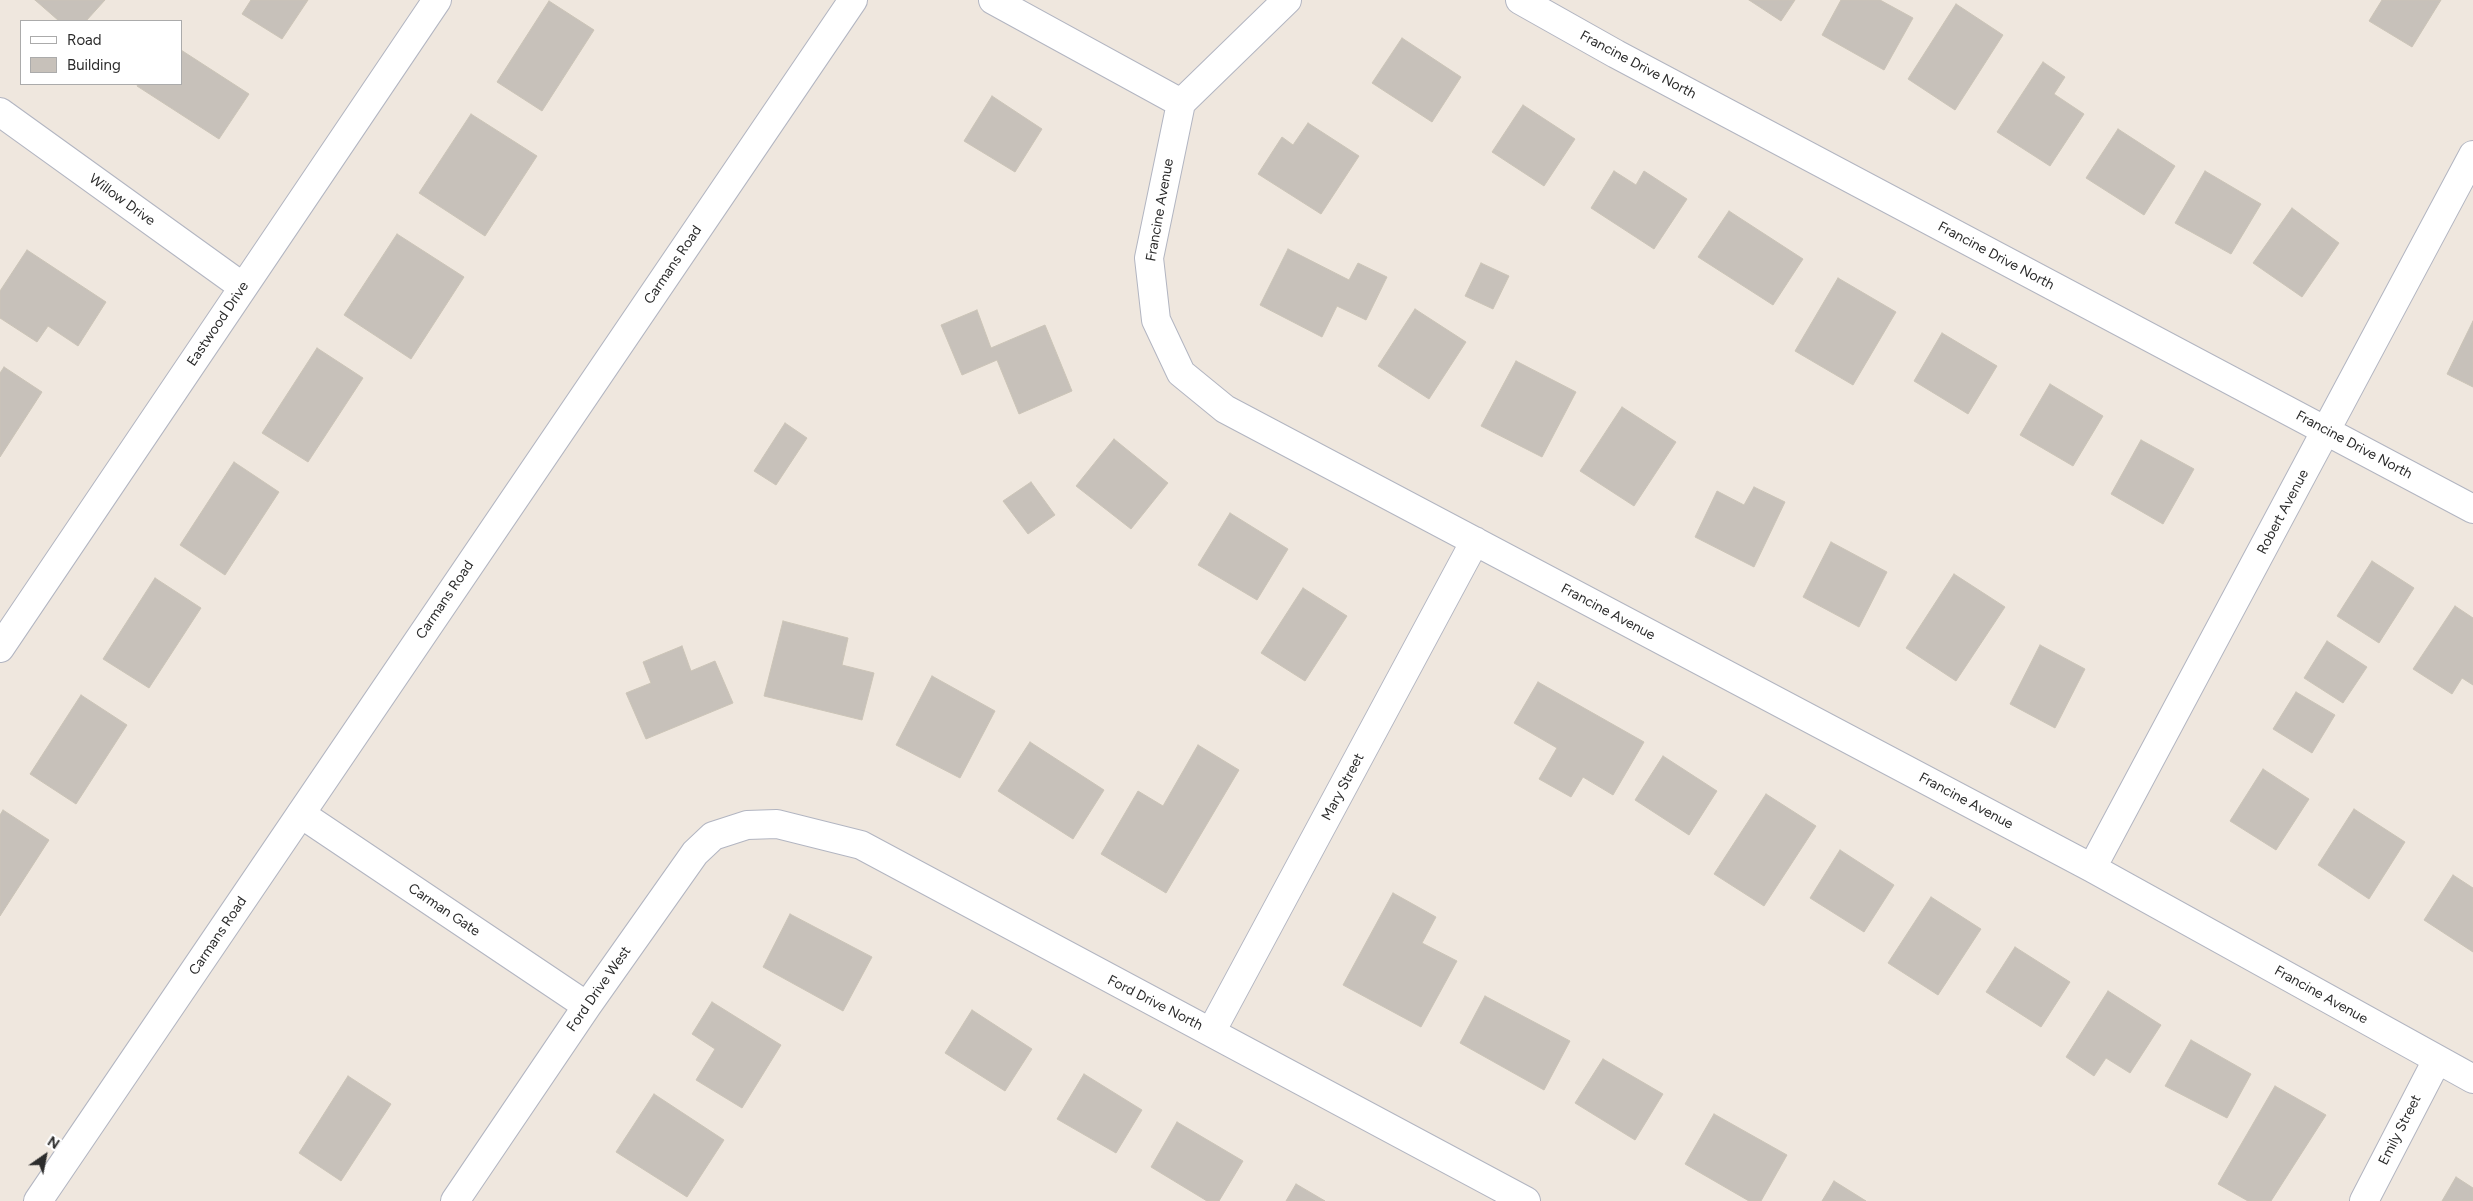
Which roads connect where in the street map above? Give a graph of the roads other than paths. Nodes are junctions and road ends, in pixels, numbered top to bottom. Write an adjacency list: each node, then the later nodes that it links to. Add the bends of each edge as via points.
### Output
1 (437, 0): 9 (street, Eastwood Drive)
2 (853, 0): 14 (street, Carmans Road)
3 (993, 0): 6 (street)
4 (1287, 0): 6 (street)
5 (1520, 0): 10 (street, Francine Drive North, via 1634,64)
6 (1181, 103): 12 (street, Francine Avenue, via 1149,258 1156,320 1182,373 1225,409)
7 (0, 112): 9 (street, Willow Drive)
8 (2473, 155): 10 (street, Robert Avenue)
9 (243, 287): 13 (street, Eastwood Drive)
10 (2326, 430): 11 (street, Francine Drive North); 16 (street, Robert Avenue)
11 (2473, 509)
12 (1475, 541): 16 (street, Francine Avenue); 18 (street, Mary Street)
13 (0, 648)
14 (301, 814): 17 (street, Carman Gate); 21 (street, Carmans Road)
15 (777, 824): 17 (street, Ford Drive West, via 747,825 714,836 695,853); 18 (street, Ford Drive North, via 861,845)
16 (2092, 868): 19 (street, Francine Avenue)
17 (586, 1006): 22 (street, Ford Drive West)
18 (1211, 1032): 23 (street, Ford Drive North)
19 (2437, 1060): 20 (street, Francine Avenue); 24 (street, Emily Street)
20 (2473, 1079)
21 (38, 1201)
22 (455, 1201)
23 (1526, 1201)
24 (2364, 1201)

